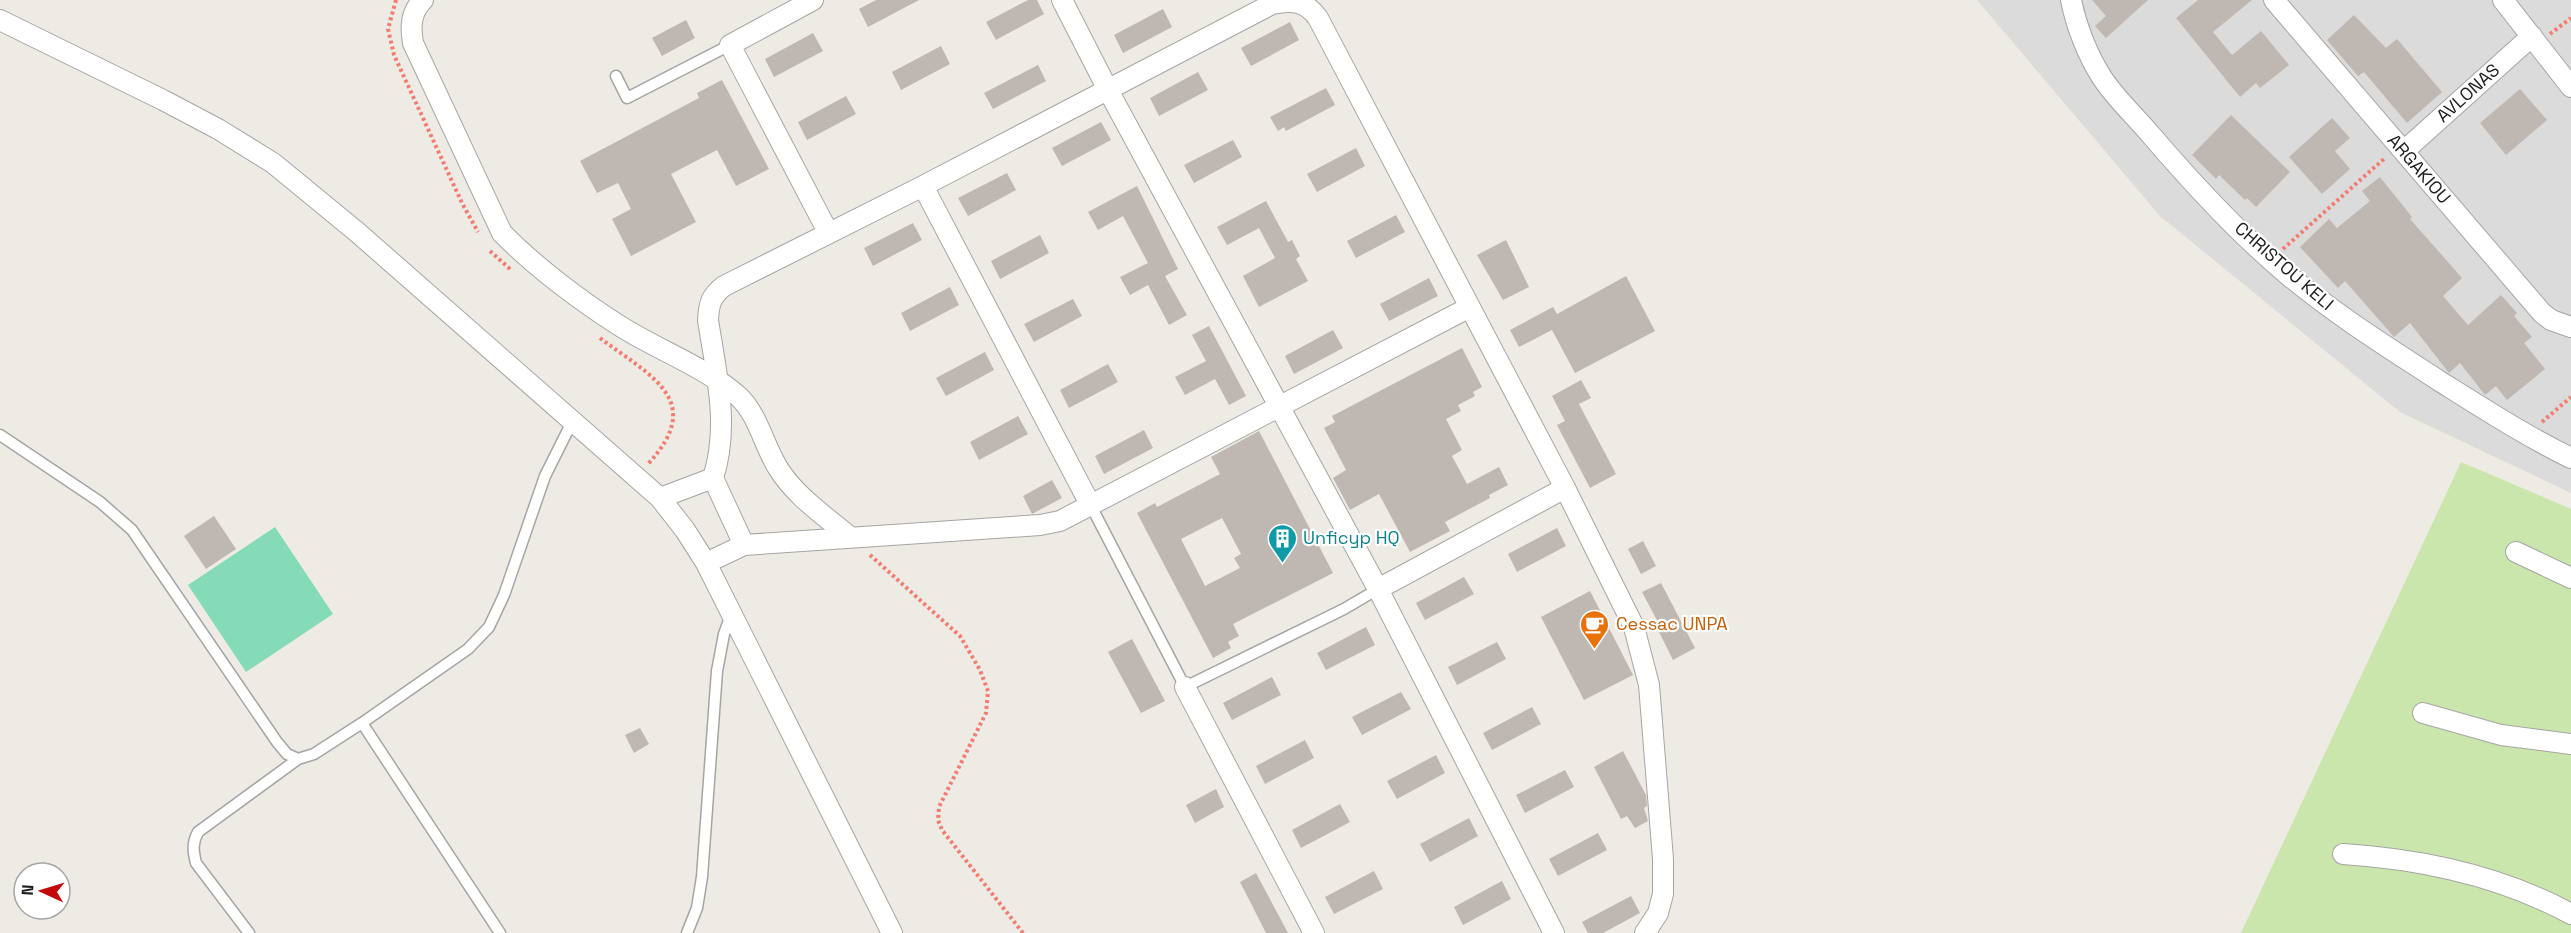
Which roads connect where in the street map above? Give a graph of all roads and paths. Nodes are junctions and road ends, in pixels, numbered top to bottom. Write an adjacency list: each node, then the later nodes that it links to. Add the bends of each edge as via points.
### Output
1 (423, 0): 21 (street, via 416,7 410,26 413,42 502,233 524,255 620,326)
2 (813, 0): 11 (street)
3 (1062, 0): 14 (street)
4 (2071, 0): 18 (street, CHRISTOU KELI, via 2073,14 2101,77 2163,149)
5 (2274, 0): 15 (street, ARGAKIOU)
6 (2503, 0): 10 (street)
7 (1291, 1): 14 (street, via 1272,4); 19 (street, via 1307,5 1318,18)
8 (2571, 18): 10 (path)
9 (0, 20): 24 (street, via 163,100 273,163)
10 (2535, 40): 13 (street); 15 (street, AVLONAS)
11 (729, 45): 12 (lane, via 627,98); 17 (street)
12 (616, 76)
13 (2571, 87)
14 (1108, 90): 16 (street); 23 (street)
15 (2401, 148): 18 (path); 20 (street, ARGAKIOU, via 2542,312)
16 (923, 186): 17 (street); 31 (street)
17 (828, 232): 21 (street, via 713,294 708,320)
18 (2271, 259): 25 (street, CHRISTOU KELI, via 2349,321)
19 (1470, 308): 23 (street); 29 (street)
20 (2571, 327)
21 (718, 382): 28 (street, via 722,444); 32 (street, via 740,397 777,468 796,491)
22 (2571, 397): 25 (path)
23 (1280, 406): 31 (street); 37 (street)
24 (572, 422): 30 (street); 41 (lane, via 545,476 489,627 468,649)
25 (2528, 434): 27 (street, CHRISTOU KELI)
26 (0, 435): 43 (lane, via 100,502 132,530 277,742)
27 (2571, 458)
28 (715, 472): 30 (street); 33 (street)
29 (1564, 488): 37 (street); 46 (street, via 1634,627 1649,685 1664,859 1663,894)
30 (660, 498): 35 (street)
31 (1091, 506): 32 (street, via 1040,525); 39 (lane)
32 (850, 537): 33 (street); 51 (path, via 960,636 980,670 988,691 986,713 939,807 938,820)
33 (744, 545): 35 (street)
34 (2516, 552): 36 (street)
35 (706, 563): 38 (street)
36 (2571, 578)
37 (1378, 590): 39 (lane); 53 (street)
38 (731, 615): 49 (lane, via 717,671 702,877 697,908); 50 (street)
39 (1185, 687): 52 (street)
40 (2423, 713): 42 (street, via 2501,735)
41 (362, 723): 43 (lane, via 314,754); 48 (lane)
42 (2571, 744)
43 (298, 759): 47 (lane, via 198,832 194,840 196,863)
44 (2343, 854): 45 (street, via 2426,863 2466,873)
45 (2571, 914)
46 (1651, 930)
47 (249, 933)
48 (500, 933)
49 (687, 933)
50 (892, 933)
51 (1023, 933)
52 (1314, 933)
53 (1554, 933)

